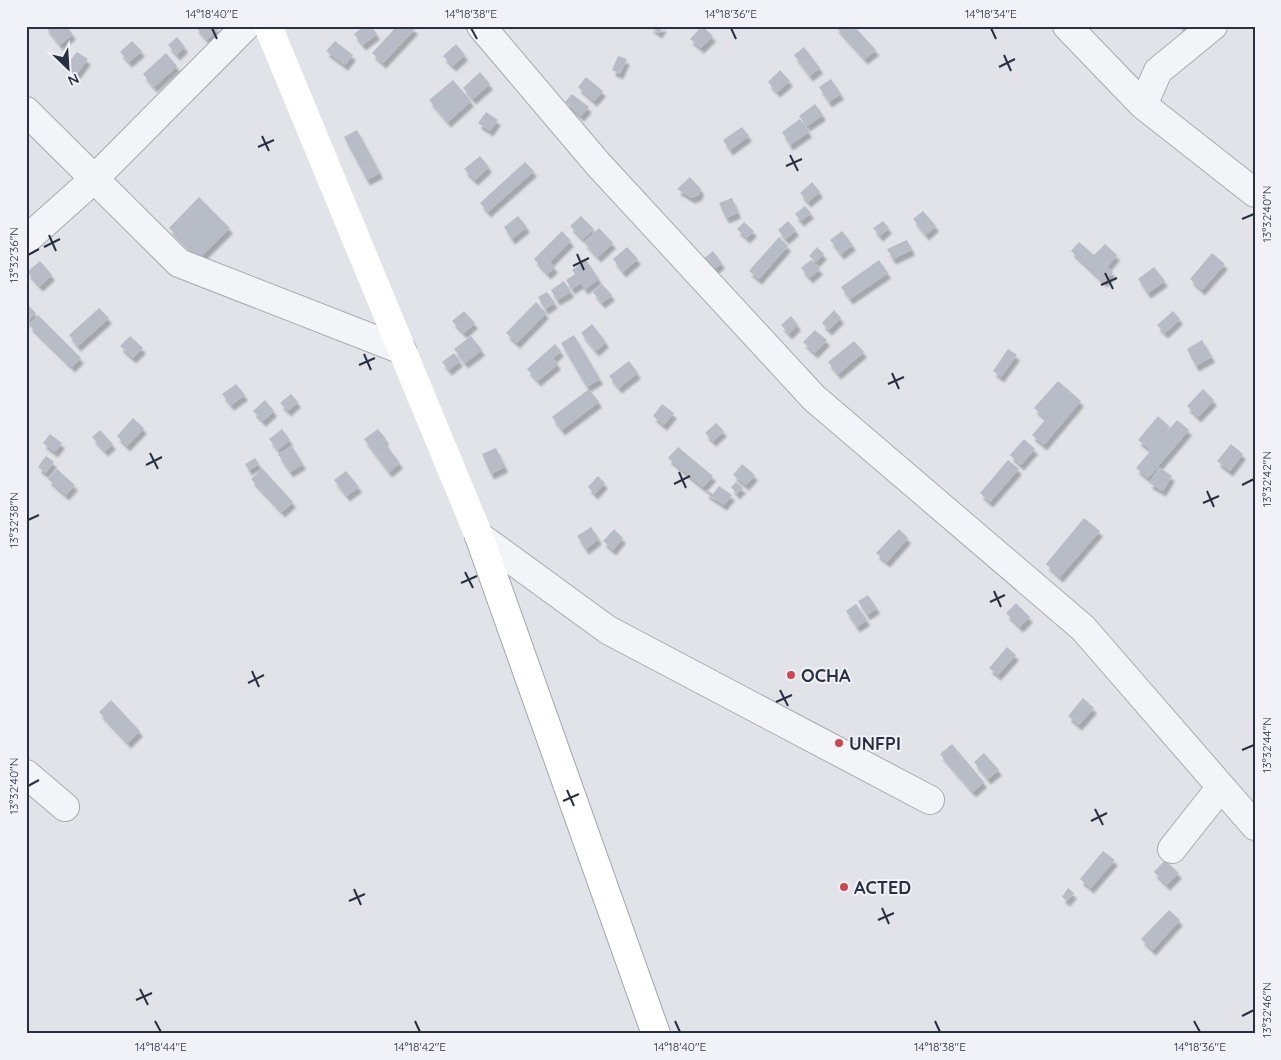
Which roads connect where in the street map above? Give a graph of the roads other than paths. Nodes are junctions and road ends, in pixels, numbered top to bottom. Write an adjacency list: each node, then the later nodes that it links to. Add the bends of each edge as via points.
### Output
1 (246, 26): 8 (street)
2 (268, 26): 11 (main road)
3 (481, 26): 14 (street, via 598,164 814,398 1083,628)
4 (1068, 26): 6 (street)
5 (1213, 26): 6 (street, via 1158,71)
6 (1143, 105): 9 (street)
7 (26, 111): 8 (street)
8 (93, 180): 10 (street); 11 (street, via 179,263)
9 (1255, 193)
10 (26, 240)
11 (402, 350): 12 (main road)
12 (479, 536): 15 (street, via 608,630); 19 (main road)
13 (26, 774): 16 (street)
14 (1221, 787): 17 (street); 18 (street)
15 (930, 800)
16 (66, 807)
17 (1255, 826)
18 (1172, 849)
19 (656, 1034)

